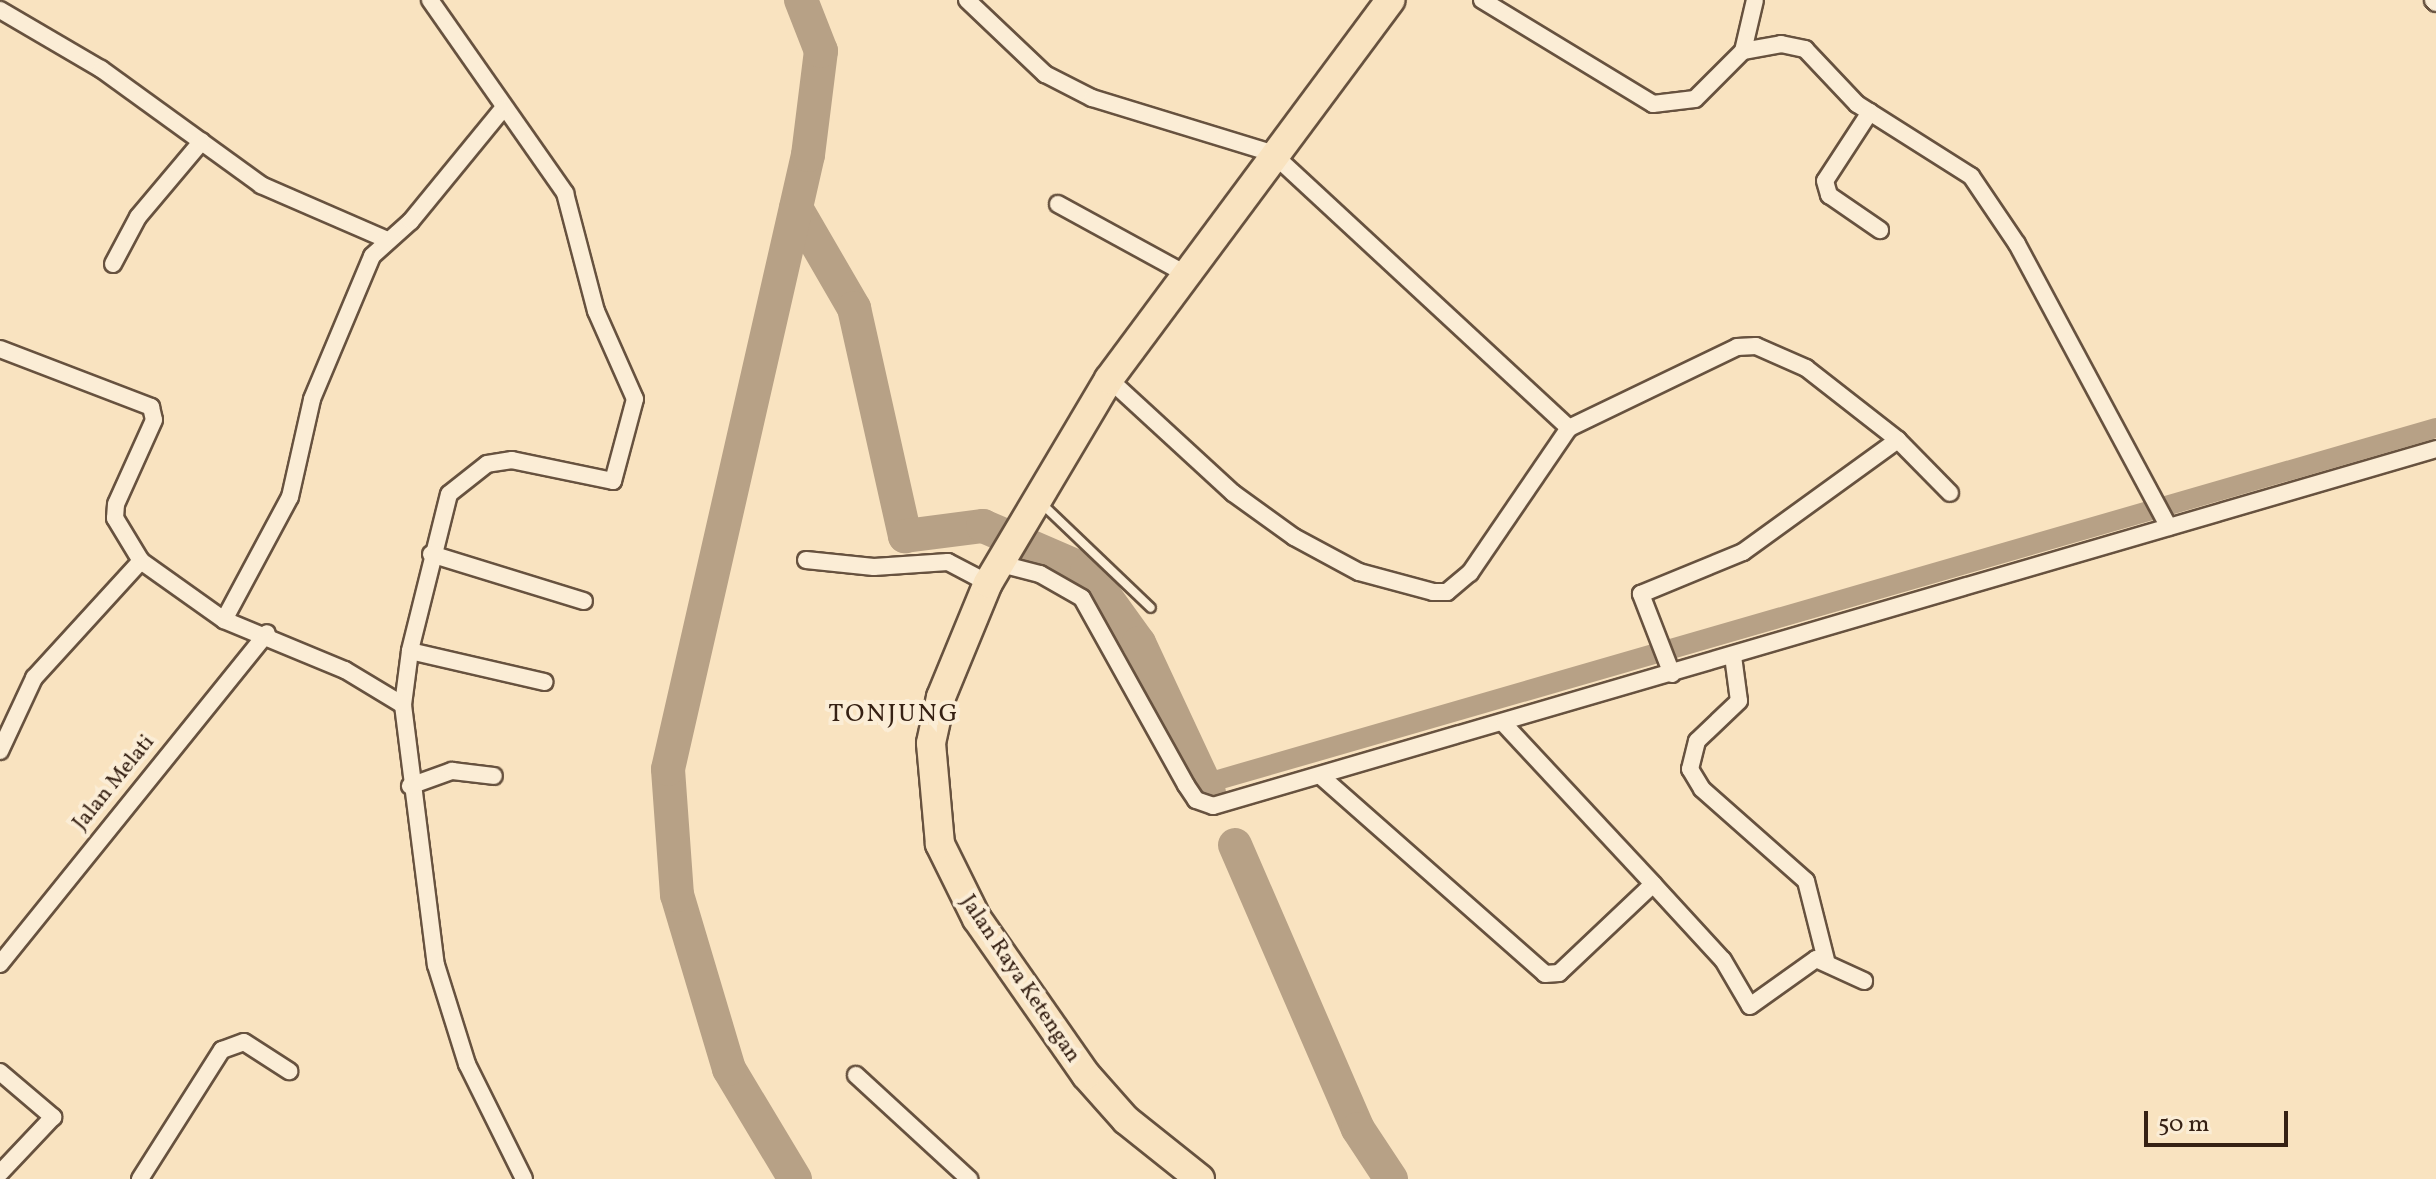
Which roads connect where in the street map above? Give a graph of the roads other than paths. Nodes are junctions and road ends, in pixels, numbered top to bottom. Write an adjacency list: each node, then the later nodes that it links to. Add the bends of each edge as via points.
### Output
1 (430, 0): 8 (street)
2 (967, 0): 11 (street, via 1045,74 1092,98)
3 (1390, 0): 11 (highway, Jalan Raya Ketengan)
4 (1482, 0): 7 (street, via 1653,104 1695,99)
5 (1755, 0): 7 (street)
6 (0, 10): 10 (street, via 101,69)
7 (1743, 51): 9 (street, via 1781,44 1805,49)
8 (502, 110): 14 (street, via 411,221); 25 (street, via 570,207 596,311 631,382 629,443 609,483 512,460 487,464 449,494)
9 (1870, 112): 13 (street, via 1825,181 1829,195); 24 (street, via 1939,152 1985,195)
10 (202, 141): 14 (street, via 294,203); 15 (street, via 138,217)
11 (1272, 153): 16 (highway, Jalan Raya Ketengan); 19 (street)
12 (1058, 204): 16 (street)
13 (1880, 230)
14 (385, 239): 31 (street, via 368,263 312,399 290,497)
15 (113, 264)
16 (1184, 273): 18 (highway, Jalan Raya Ketengan)
17 (0, 349): 27 (street, via 151,407 154,420 116,504 115,518)
18 (1109, 379): 19 (street, via 1233,493 1294,537 1359,572 1433,592 1447,592 1470,573); 23 (highway, Jalan Raya Ketengan)
19 (1569, 428): 20 (street, via 1737,347 1756,346 1806,368)
20 (1898, 440): 22 (street); 35 (street, via 1743,552 1647,589 1639,603 1664,645)
21 (2436, 449): 24 (street)
22 (1950, 493)
23 (1031, 509): 28 (highway, Jalan Raya Ketengan); 30 (lane)
24 (2168, 523): 34 (street)
25 (438, 558): 29 (street); 33 (street)
26 (806, 560): 28 (street, via 874,567 948,562)
27 (141, 561): 31 (street); 39 (street, via 34,678)
28 (998, 567): 41 (street, via 1040,574 1082,598 1196,800 1217,806); 54 (highway, Jalan Raya Ketengan, via 957,653 931,743 940,844 977,919 1086,1075 1126,1120)
29 (584, 601)
30 (1151, 608)
31 (224, 620): 32 (street)
32 (267, 633): 37 (street); 45 (street, Jalan Melati)
33 (418, 655): 36 (street); 37 (street)
34 (1733, 656): 35 (street); 44 (street, via 1739,701 1697,741 1690,769 1702,789 1806,881)
35 (1671, 670): 38 (street)
36 (544, 682)
37 (403, 705): 42 (street)
38 (1504, 724): 41 (street); 43 (street)
39 (0, 751)
40 (494, 776): 42 (street, via 452,771)
41 (1323, 778): 43 (street, via 1545,974 1559,973)
42 (419, 782): 52 (street, via 436,965 467,1064)
43 (1653, 884): 44 (street, via 1723,960 1750,1006 1770,998 1809,962)
44 (1826, 960): 46 (street)
45 (0, 964)
46 (1864, 981)
47 (289, 1071): 51 (street, via 244,1042 222,1050)
48 (0, 1072): 50 (street, via 53,1117)
49 (856, 1075): 53 (street)
50 (0, 1173)
51 (140, 1179)
52 (524, 1179)
53 (969, 1179)
54 (1200, 1179)

